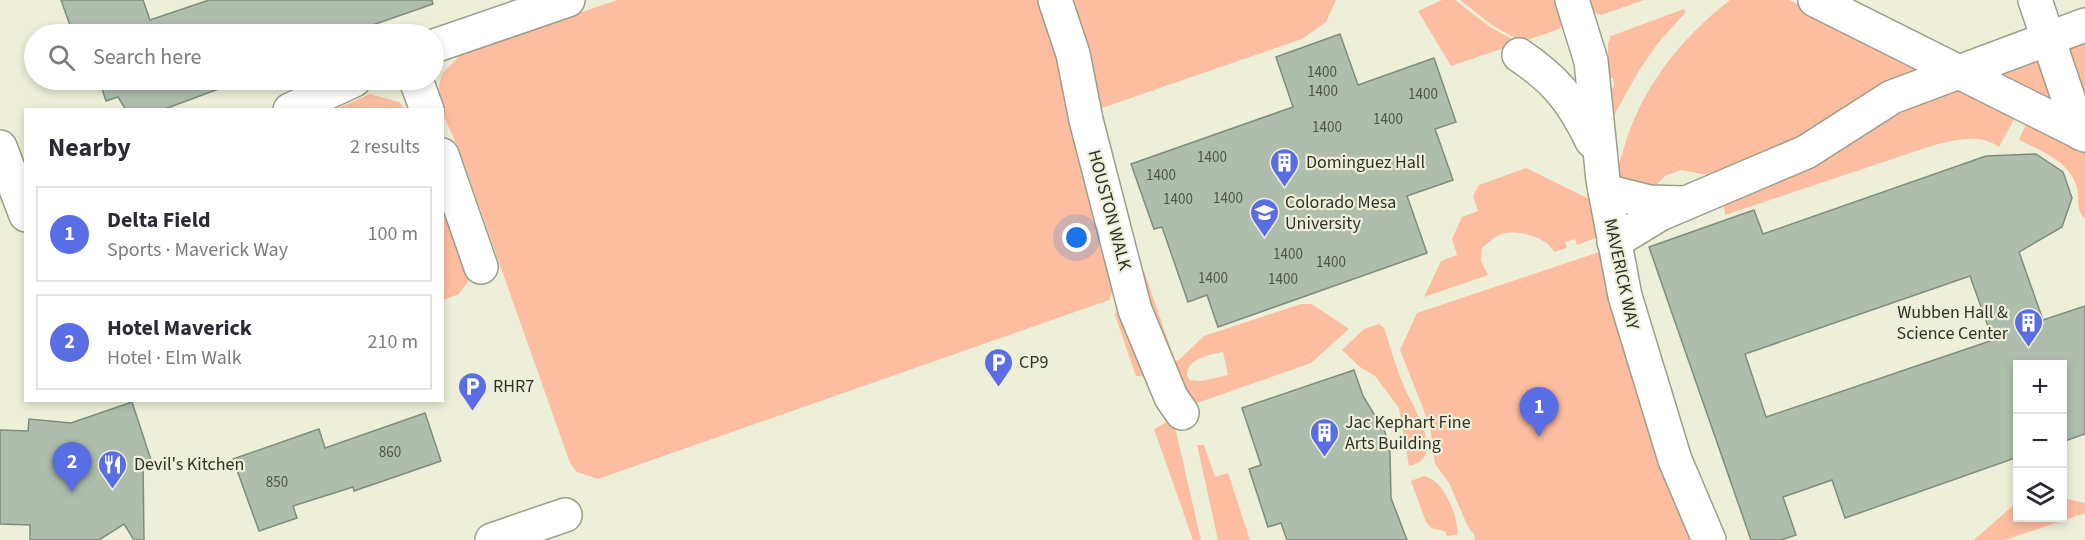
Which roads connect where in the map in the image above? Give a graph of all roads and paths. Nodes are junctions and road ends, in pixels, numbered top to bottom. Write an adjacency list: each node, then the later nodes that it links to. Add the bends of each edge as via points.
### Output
1 (568, 0): 8 (street)
2 (1055, 0): 26 (street, HOUSTON WALK, via 1073,54 1086,120 1136,310 1171,397)
3 (1572, 0): 17 (street, MAVERICK WAY, via 1591,61)
4 (1815, 0): 10 (street)
5 (2035, 0): 7 (street)
6 (2085, 25): 7 (street)
7 (2049, 38): 10 (street); 15 (street)
8 (444, 43)
9 (1519, 56): 17 (street, via 1556,82 1583,121)
10 (1956, 71): 15 (street); 20 (street, via 1892,98 1806,152)
11 (333, 90): 13 (street)
12 (420, 90): 14 (street)
13 (294, 108)
14 (426, 108)
15 (2083, 134)
16 (0, 147): 21 (street)
17 (1600, 158): 19 (street, MAVERICK WAY)
18 (444, 161): 25 (street)
19 (1605, 191): 20 (street, via 1649,202); 24 (street, MAVERICK WAY)
20 (1683, 204): 24 (street)
21 (24, 211)
22 (24, 217): 23 (street)
23 (0, 226)
24 (1614, 242): 29 (street, MAVERICK WAY, via 1650,383 1675,460)
25 (481, 267)
26 (1182, 413)
27 (565, 515): 28 (street)
28 (492, 540)
29 (1709, 540)

